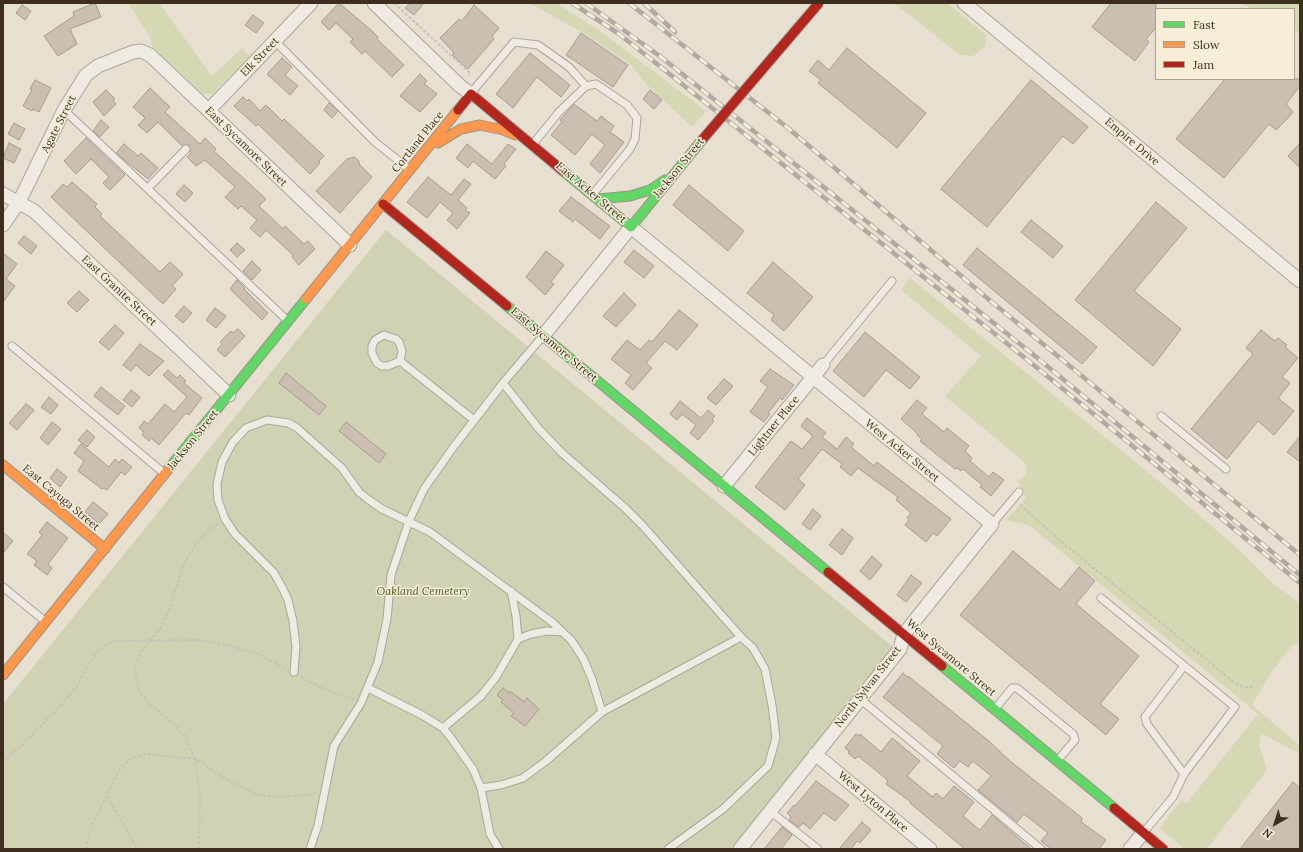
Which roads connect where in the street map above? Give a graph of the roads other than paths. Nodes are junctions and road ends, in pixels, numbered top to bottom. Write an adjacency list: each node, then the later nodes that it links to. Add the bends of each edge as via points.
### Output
1 (311, 3): 5 (street, Elk Street)
2 (374, 3): 8 (street, East Acker Street)
3 (819, 3): 15 (street, Jackson Street, bridge)
4 (964, 3): 25 (street, Empire Drive)
5 (275, 41): 10 (street, Elk Street); 14 (lane, via 375,142)
6 (141, 51): 9 (street, Agate Street, via 92,70 79,85); 10 (street, East Sycamore Street, via 150,55)
7 (586, 86): 8 (lane, via 569,66 538,45 514,42); 11 (lane); 18 (lane, via 596,84 627,105 636,118 635,139 630,149)
8 (471, 94): 11 (street, East Acker Street); 13 (street, Cortland Place)
9 (64, 110): 16 (lane); 19 (street, Agate Street)
10 (209, 110): 23 (street, East Sycamore Street)
11 (530, 142): 13 (street, via 503,130 480,125 461,129); 18 (street, East Acker Street)
12 (186, 149): 16 (lane)
13 (424, 153): 14 (street, Cortland Place)
14 (410, 170): 20 (street, Cortland Place)
15 (674, 174): 18 (street, via 650,190 630,196); 22 (street, Jackson Street)
16 (148, 188): 26 (lane)
17 (3, 194): 19 (street, East Granite Street)
18 (596, 197): 22 (street, East Acker Street)
19 (19, 202): 21 (street, Agate Street); 33 (street, East Granite Street, via 34,211)
20 (383, 204): 23 (street, Jackson Street); 27 (street, East Sycamore Street)
21 (3, 226)
22 (631, 227): 27 (street, Jackson Street); 31 (street, East Acker Street)
23 (350, 245): 26 (street, Jackson Street)
24 (892, 281): 30 (lane)
25 (1300, 281)
26 (289, 321): 33 (street, Jackson Street)
27 (543, 336): 32 (lane); 39 (street, East Sycamore Street)
28 (12, 346): 38 (lane)
29 (400, 361): 29 (lane, via 402,351 396,339 384,335 376,340 372,346 372,353 377,363 388,366); 35 (lane)
30 (823, 365): 31 (street, Lightner Place)
31 (813, 378): 39 (street, Lightner Place); 42 (street, West Acker Street)
32 (503, 383): 35 (lane); 50 (lane, via 539,429 562,453 625,508)
33 (229, 395): 38 (street, Jackson Street)
34 (1161, 416): 37 (lane)
35 (474, 420): 41 (lane, via 424,489)
36 (3, 465): 43 (street, East Cayuga Street)
37 (1226, 469)
38 (165, 474): 43 (street, Jackson Street)
39 (724, 486): 49 (street, West Sycamore Street)
40 (1019, 492): 42 (lane)
41 (409, 522): 45 (lane, via 430,532); 53 (lane, via 359,492 342,468 296,427 288,423 267,420 246,428 233,442 222,462 217,484 218,500 235,534 274,573 288,600 296,647); 55 (lane, via 391,575 387,619 378,662)
42 (992, 524): 49 (street, North Sylvan Street)
43 (104, 550): 47 (street, Jackson Street)
44 (3, 587): 47 (lane)
45 (511, 591): 48 (lane); 51 (lane)
46 (1102, 598): 52 (lane)
47 (46, 622): 54 (street, Jackson Street)
48 (563, 632): 51 (lane, via 541,632); 58 (lane, via 583,658)
49 (904, 634): 56 (street, North Sylvan Street, via 900,649); 57 (street, West Sycamore Street)
50 (741, 637): 58 (lane); 69 (lane, via 753,648 765,669 776,738 768,766 723,809)
51 (518, 639): 59 (lane, via 496,677 481,696)
52 (1184, 666): 62 (lane, via 1145,717 1147,724); 62 (lane, via 1235,707)
53 (294, 672)
54 (3, 676)
55 (368, 688): 59 (lane); 67 (lane, via 334,746 325,794)
56 (860, 699): 60 (street, North Sylvan Street); 72 (lane)
57 (995, 710): 61 (street, West Sycamore Street); 61 (lane, via 1012,688 1017,688 1073,734 1075,740)
58 (602, 712): 63 (lane, via 523,778)
59 (443, 728): 63 (lane, via 465,758)
60 (815, 754): 64 (street, North Sylvan Street); 71 (street, West Lyton Place)
61 (1057, 761): 65 (street, West Sycamore Street)
62 (1184, 774): 65 (lane, via 1173,797)
63 (481, 788): 68 (lane, via 490,834)
64 (770, 811): 66 (street, North Sylvan Street); 70 (lane)
65 (1143, 832): 73 (street); 74 (street, West Sycamore Street)
66 (743, 848)
67 (310, 849)
68 (499, 849)
69 (668, 849)
70 (818, 849)
71 (930, 849)
72 (1040, 849)
73 (1130, 849)
74 (1163, 849)

